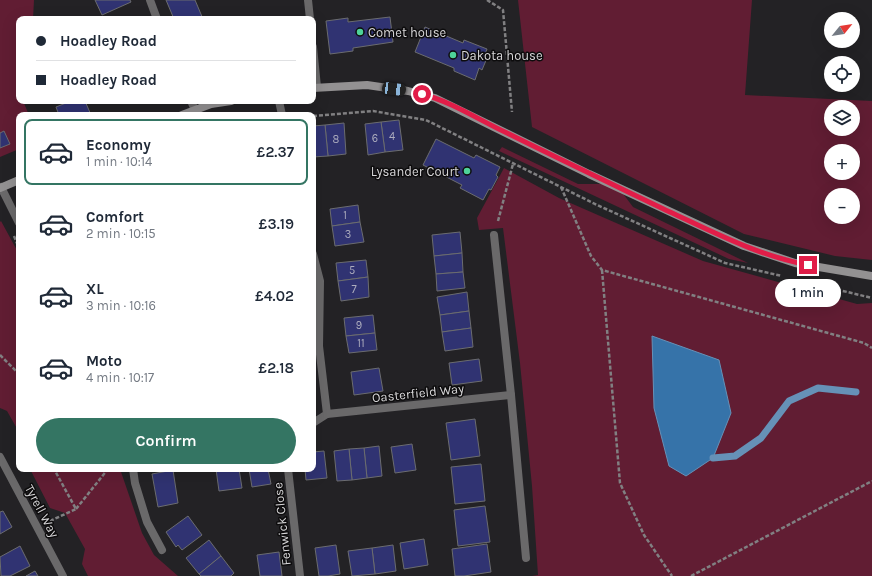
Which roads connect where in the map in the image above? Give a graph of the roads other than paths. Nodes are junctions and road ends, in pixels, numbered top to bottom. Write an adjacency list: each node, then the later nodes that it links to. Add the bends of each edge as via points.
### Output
1 (150, 0): 3 (street)
2 (308, 0): 4 (street)
3 (156, 16)
4 (310, 16)
5 (316, 88): 15 (street, via 367,85 435,98 744,246 795,263)
6 (192, 104): 8 (street)
7 (211, 104): 8 (street)
8 (195, 110): 9 (street)
9 (190, 112)
10 (16, 181): 11 (street)
11 (1, 188): 12 (street)
12 (16, 217)
13 (494, 235): 16 (street)
14 (316, 266): 17 (street, via 320,281 319,346)
15 (872, 276)
16 (511, 395): 17 (street, Oasterfield Way); 23 (street)
17 (327, 414): 18 (street)
18 (316, 421)
19 (0, 457): 24 (street, Tyrell Way)
20 (133, 472): 22 (street, via 147,522)
21 (288, 472): 25 (street, Fenwick Close)
22 (162, 550)
23 (526, 558)
24 (62, 576)
25 (300, 576)

